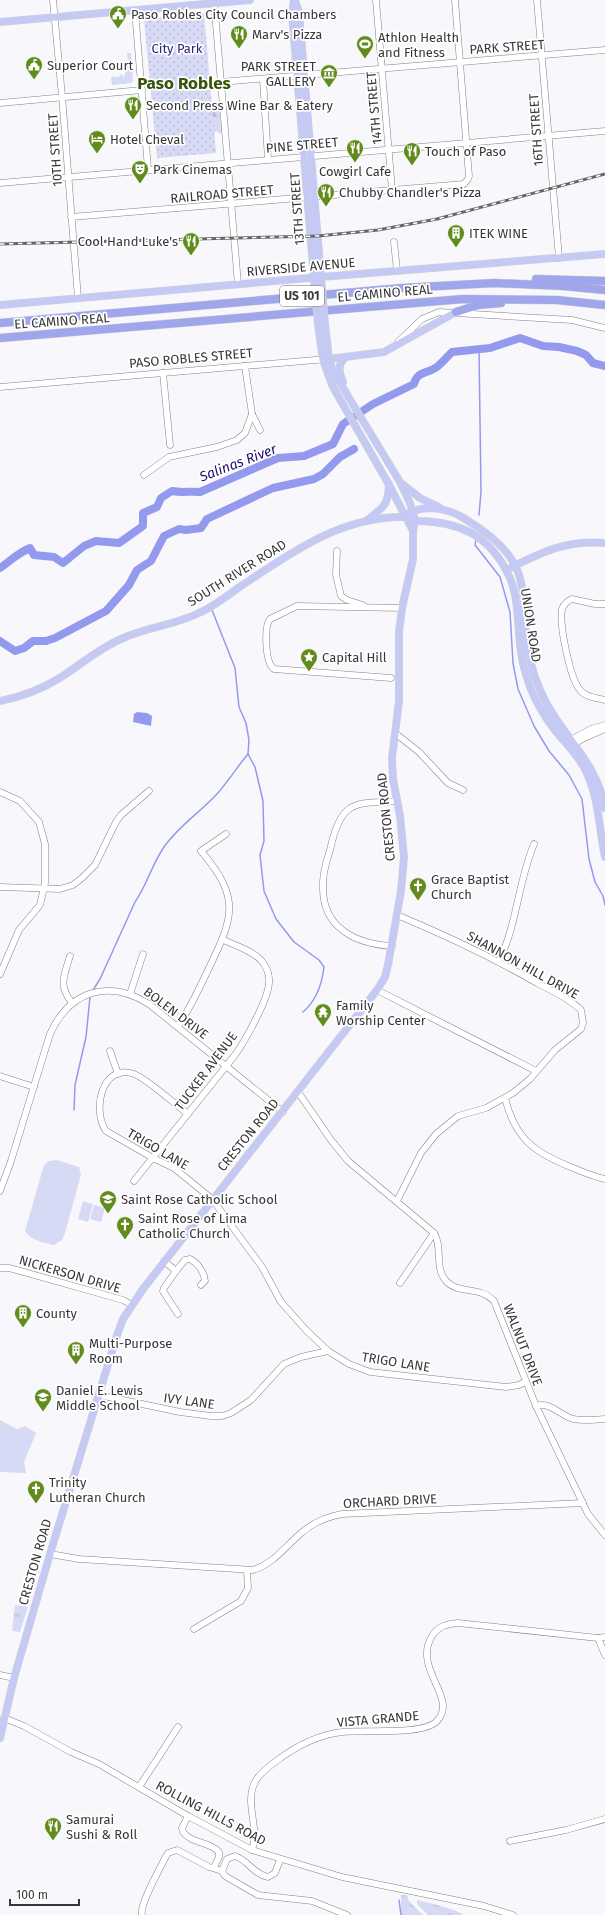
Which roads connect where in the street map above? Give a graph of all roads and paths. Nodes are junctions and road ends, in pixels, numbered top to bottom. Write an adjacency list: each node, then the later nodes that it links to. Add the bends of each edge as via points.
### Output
1 (53, 0): 9 (street, 10TH STREET)
2 (250, 0): 7 (main road)
3 (295, 0): 15 (main road, 13TH STREET, via 292,14)
4 (376, 0): 14 (street, 14TH STREET)
5 (455, 0): 13 (street)
6 (537, 0): 12 (street, 16TH STREET)
7 (214, 2): 8 (main road); 17 (street)
8 (135, 10): 9 (main road); 18 (street)
9 (54, 17): 10 (main road); 19 (street, 10TH STREET)
10 (0, 22)
11 (605, 50): 12 (street, PARK STREET)
12 (541, 56): 13 (street, PARK STREET); 22 (street, 16TH STREET)
13 (460, 62): 14 (street, PARK STREET); 23 (street)
14 (382, 69): 15 (street, PARK STREET); 24 (street, 14TH STREET)
15 (301, 76): 16 (street, PARK STREET); 25 (main road, 13TH STREET)
16 (263, 79): 17 (street, PARK STREET); 26 (street)
17 (220, 82): 27 (street)
18 (142, 90): 19 (street); 28 (street)
19 (62, 96): 20 (street); 29 (street, 10TH STREET)
20 (0, 103)
21 (605, 131): 22 (street, PINE STREET)
22 (547, 136): 23 (street, PINE STREET); 37 (street, 16TH STREET)
23 (466, 143): 24 (street, PINE STREET); 31 (street, RAILROAD STREET, via 468,179 464,184)
24 (389, 149): 25 (street, PINE STREET); 31 (street, 14TH STREET)
25 (308, 156): 26 (street, PINE STREET); 32 (main road, 13TH STREET)
26 (268, 159): 27 (street, PINE STREET)
27 (227, 162): 28 (street, PINE STREET); 33 (street)
28 (148, 169): 29 (street, PINE STREET)
29 (68, 177): 30 (street, PINE STREET); 34 (street, 10TH STREET)
30 (0, 183)
31 (392, 190): 32 (street, RAILROAD STREET)
32 (312, 197): 33 (street, RAILROAD STREET); 39 (main road, 13TH STREET)
33 (231, 204): 34 (street, RAILROAD STREET); 42 (street)
34 (71, 217): 44 (street, 10TH STREET)
35 (394, 242): 38 (street)
36 (605, 254): 37 (main road, RIVERSIDE AVENUE)
37 (559, 258): 38 (main road, RIVERSIDE AVENUE)
38 (397, 271): 39 (main road, RIVERSIDE AVENUE)
39 (318, 277): 42 (main road, RIVERSIDE AVENUE); 56 (main road, 13TH STREET, bridge)
40 (605, 281): 41 (highway, via 515,279)
41 (494, 283): 43 (highway, EL CAMINO REAL / US 101); 51 (highway, EL CAMINO REAL / US 101, via 330,293)
42 (238, 284): 44 (main road, RIVERSIDE AVENUE)
43 (605, 290)
44 (78, 298): 47 (main road, RIVERSIDE AVENUE)
45 (557, 300): 46 (highway, EL CAMINO REAL / US 101); 48 (highway, via 478,305); 53 (highway, EL CAMINO REAL / US 101, via 440,300)
46 (605, 304)
47 (0, 305)
48 (456, 312): 49 (street, PASO ROBLES STREET); 50 (main road, PASO ROBLES STREET); 54 (street, PASO ROBLES STREET, via 430,314)
49 (469, 314): 50 (street, PASO ROBLES STREET); 52 (street, PASO ROBLES STREET, via 572,320)
50 (440, 321): 54 (main road, PASO ROBLES STREET)
51 (0, 323)
52 (605, 328)
53 (0, 338)
54 (384, 352): 55 (main road, PASO ROBLES STREET)
55 (346, 357): 56 (main road, PASO ROBLES STREET); 59 (main road, via 339,370)
56 (326, 359): 57 (street, PASO ROBLES STREET); 59 (main road); 66 (main road, 13TH STREET, via 333,387)
57 (244, 366): 58 (street, PASO ROBLES STREET); 61 (street)
58 (163, 373): 60 (street, PASO ROBLES STREET); 63 (street)
59 (342, 385): 65 (main road)
60 (0, 387)
61 (252, 414): 62 (street); 64 (street, via 245,433 237,440 169,457)
62 (260, 430)
63 (170, 445)
64 (144, 475)
65 (399, 479): 67 (main road, via 420,498); 68 (main road, CRESTON ROAD)
66 (389, 483): 69 (main road, 13TH STREET); 70 (main road, via 385,505)
67 (448, 511): 68 (main road, via 431,509); 75 (main road, via 481,529 504,550)
68 (413, 512): 69 (main road); 71 (main road, CRESTON ROAD)
69 (405, 516): 70 (main road, SOUTH RIVER ROAD); 71 (main road); 72 (main road, CRESTON ROAD)
70 (366, 521): 82 (main road, SOUTH RIVER ROAD, via 333,530 313,540 200,613 121,639 44,687)
71 (415, 521): 72 (main road, CRESTON ROAD); 76 (main road, UNION ROAD, via 444,522 467,531 487,545)
72 (413, 531): 79 (main road, CRESTON ROAD, via 413,558)
73 (605, 543): 75 (main road, via 563,545)
74 (337, 551): 78 (street, via 336,575 341,596)
75 (515, 565): 76 (main road); 86 (main road, UNION ROAD, via 522,589 531,666 543,698)
76 (506, 570): 86 (main road, UNION ROAD, via 515,597 520,646 530,686 555,731)
77 (605, 604): 81 (street, via 572,599 565,604 562,614 565,645 578,686 584,694)
78 (372, 607): 79 (street); 80 (street, via 302,606 285,610 267,622 270,666 280,670)
79 (402, 608): 85 (main road, CRESTON ROAD, via 399,632 398,718)
80 (391, 678)
81 (605, 700)
82 (0, 701)
83 (605, 726): 86 (street, via 591,729)
84 (605, 729): 86 (street)
85 (395, 733): 87 (street, via 419,752 448,783); 90 (main road, CRESTON ROAD, via 392,770)
86 (571, 743): 91 (main road, UNION ROAD, via 596,778); 94 (main road, UNION ROAD, via 595,792)
87 (463, 790)
88 (149, 791): 96 (street, via 116,822 95,865 82,878 60,889)
89 (0, 792): 96 (street, via 20,801 39,822 45,844)
90 (397, 801): 97 (main road, CRESTON ROAD, via 404,857); 99 (street, via 355,806 344,813 331,845 323,888 323,897 329,912 345,932 365,942)
91 (605, 808)
92 (226, 834): 98 (street, via 201,851 215,869 228,898 229,922)
93 (534, 844): 102 (street, via 523,874 509,940)
94 (605, 857)
95 (0, 887): 96 (street)
96 (44, 888): 103 (street, via 40,905 18,930)
97 (398, 915): 99 (main road, CRESTON ROAD); 102 (street, SHANNON HILL DRIVE)
98 (223, 940): 108 (street); 110 (street, TUCKER AVENUE, via 252,953 260,960 266,967 269,982 243,1044)
99 (392, 946): 105 (main road, CRESTON ROAD, via 385,977)
100 (143, 954): 106 (street)
101 (70, 956): 107 (street, via 62,987)
102 (499, 961): 111 (street, SHANNON HILL DRIVE, via 569,1001 580,1010 583,1023 580,1029 555,1050)
103 (2, 963): 104 (street)
104 (0, 974)
105 (377, 990): 111 (street); 115 (main road, CRESTON ROAD)
106 (130, 994): 107 (street, BOLEN DRIVE, via 102,991 86,995); 108 (street, BOLEN DRIVE, via 149,1004)
107 (72, 1003): 114 (street, BOLEN DRIVE, via 56,1020)
108 (178, 1026): 110 (street, BOLEN DRIVE)
109 (110, 1051): 112 (street)
110 (226, 1066): 117 (street, BOLEN DRIVE); 118 (street, TUCKER AVENUE)
111 (536, 1071): 116 (street, SHANNON HILL DRIVE, via 530,1079)
112 (118, 1074): 118 (street, via 139,1076); 119 (street, TRIGO LANE, via 104,1085 98,1106 101,1124 112,1135)
113 (0, 1076): 114 (street)
114 (34, 1087): 122 (street, BOLEN DRIVE)
115 (298, 1092): 117 (main road, CRESTON ROAD); 124 (street, via 340,1152)
116 (505, 1098): 120 (street, via 516,1127 539,1153); 124 (street, SHANNON HILL DRIVE, via 486,1108 458,1116 436,1134 421,1153)
117 (283, 1112): 123 (main road, CRESTON ROAD)
118 (188, 1114): 119 (street, TUCKER AVENUE)
119 (153, 1158): 121 (street, TUCKER AVENUE); 123 (street, TRIGO LANE, via 182,1174)
120 (605, 1179)
121 (134, 1181)
122 (0, 1191)
123 (212, 1199): 126 (main road, CRESTON ROAD); 133 (street, TRIGO LANE, via 262,1267 281,1302)
124 (397, 1201): 125 (street)
125 (434, 1233): 129 (street); 134 (street, WALNUT DRIVE, via 438,1244 439,1264 446,1281 461,1289 488,1294 494,1301)
126 (164, 1261): 128 (street); 131 (main road, CRESTON ROAD)
127 (0, 1268): 131 (street, NICKERSON DRIVE, via 24,1272 123,1300)
128 (176, 1271): 130 (street, via 185,1260 190,1259 204,1274 205,1281); 132 (street, via 163,1291)
129 (400, 1283)
130 (201, 1285)
131 (132, 1305): 135 (main road, CRESTON ROAD, via 117,1335)
132 (178, 1314)
133 (328, 1351): 134 (street, TRIGO LANE, via 349,1364 370,1372 506,1387); 135 (street, IVY LANE, via 284,1364 251,1400 222,1416 180,1412)
134 (525, 1382): 136 (street, WALNUT DRIVE)
135 (99, 1395): 140 (main road, CRESTON ROAD)
136 (536, 1406): 137 (street, via 546,1404 574,1419); 138 (street, WALNUT DRIVE)
137 (605, 1419)
138 (582, 1503): 139 (street, WALNUT DRIVE, via 592,1521); 141 (street, ORCHARD DRIVE, via 342,1514 328,1517 301,1533 270,1564)
139 (605, 1535)
140 (50, 1554): 141 (street, ORCHARD DRIVE, via 79,1559); 147 (main road, CRESTON ROAD)
141 (247, 1571): 142 (street, via 248,1588 242,1601)
142 (194, 1628)
143 (605, 1637): 144 (street, VISTA GRANDE)
144 (598, 1638): 145 (street); 155 (street, VISTA GRANDE, via 478,1624 447,1624 433,1634 427,1653 431,1674 443,1700 438,1721 404,1730 343,1732 309,1740 284,1754 258,1777 252,1787 255,1837)
145 (605, 1656)
146 (0, 1675): 147 (street)
147 (14, 1678): 148 (main road, CRESTON ROAD)
148 (4, 1718): 150 (main road, CRESTON ROAD); 151 (street, ROLLING HILLS ROAD, via 99,1764)
149 (178, 1727): 151 (street)
150 (0, 1738)
151 (139, 1787): 152 (street, ROLLING HILLS ROAD)
152 (188, 1816): 155 (street, ROLLING HILLS ROAD); 157 (street, via 182,1828 183,1832 191,1839 213,1846 219,1852)
153 (605, 1819): 154 (street)
154 (510, 1841)
155 (252, 1850): 156 (street, ROLLING HILLS ROAD)
156 (280, 1860): 158 (street, via 275,1873 268,1877 235,1856 227,1859); 161 (street, ROLLING HILLS ROAD, via 342,1877 470,1903)
157 (214, 1867): 158 (street); 159 (street, via 209,1867 177,1850 168,1853 144,1902)
158 (222, 1871): 160 (street, via 225,1876 258,1895 312,1901)
159 (142, 1915)
160 (347, 1915)
161 (514, 1915)

